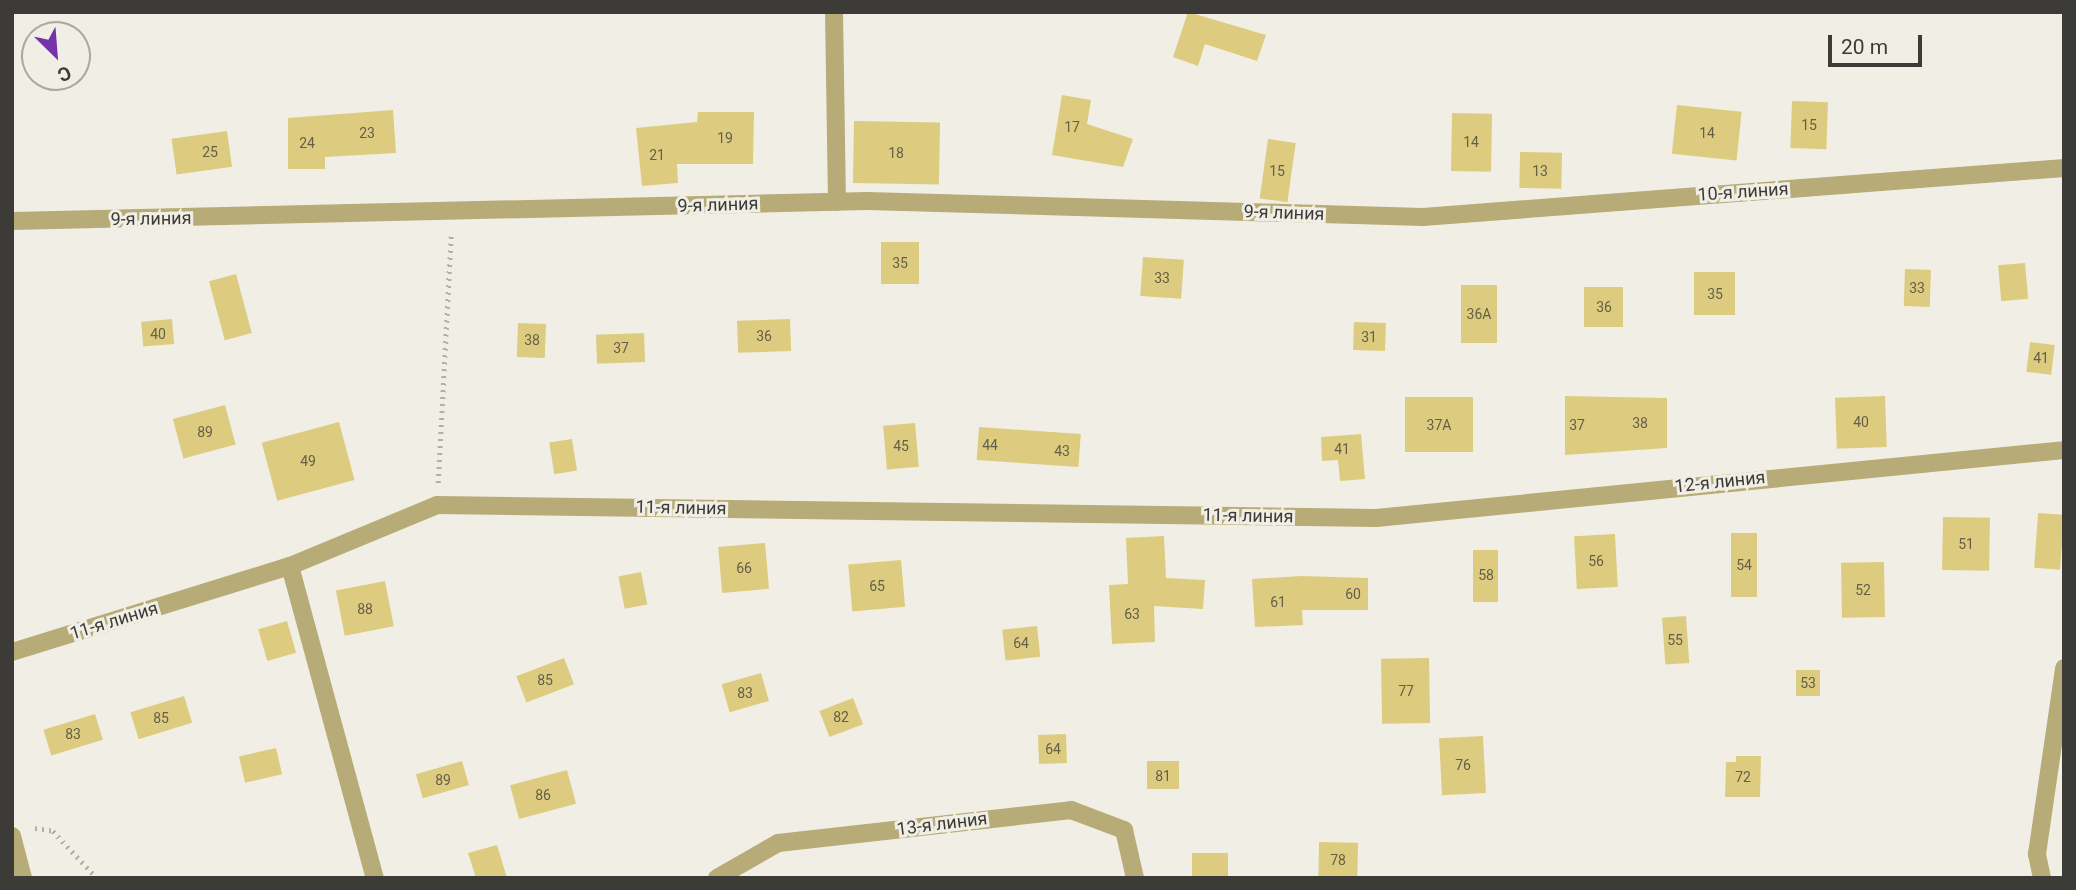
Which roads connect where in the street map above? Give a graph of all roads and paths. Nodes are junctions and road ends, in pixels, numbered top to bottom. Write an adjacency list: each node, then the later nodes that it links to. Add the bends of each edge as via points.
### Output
1 (834, 12): 3 (street)
2 (2064, 168): 5 (street, 10-я линия)
3 (837, 202): 4 (street, 9-я линия); 5 (street, 9-я линия)
4 (452, 214): 6 (street, 9-я линия); 8 (path)
5 (1423, 217)
6 (12, 221)
7 (2064, 450): 9 (street, 12-я линия)
8 (437, 505): 9 (street, 11-я линия); 10 (street, 11-я линия)
9 (1376, 518)
10 (290, 566): 11 (street, 11-я линия); 16 (street)
11 (12, 652)
12 (2064, 668): 19 (street, via 2037,854)
13 (19, 832): 14 (street); 15 (path, via 53,831)
14 (23, 878)
15 (97, 878)
16 (375, 878)
17 (717, 878): 18 (street, 13-я линия, via 778,843 1071,810 1124,831)
18 (1135, 878)
19 (2042, 878)

